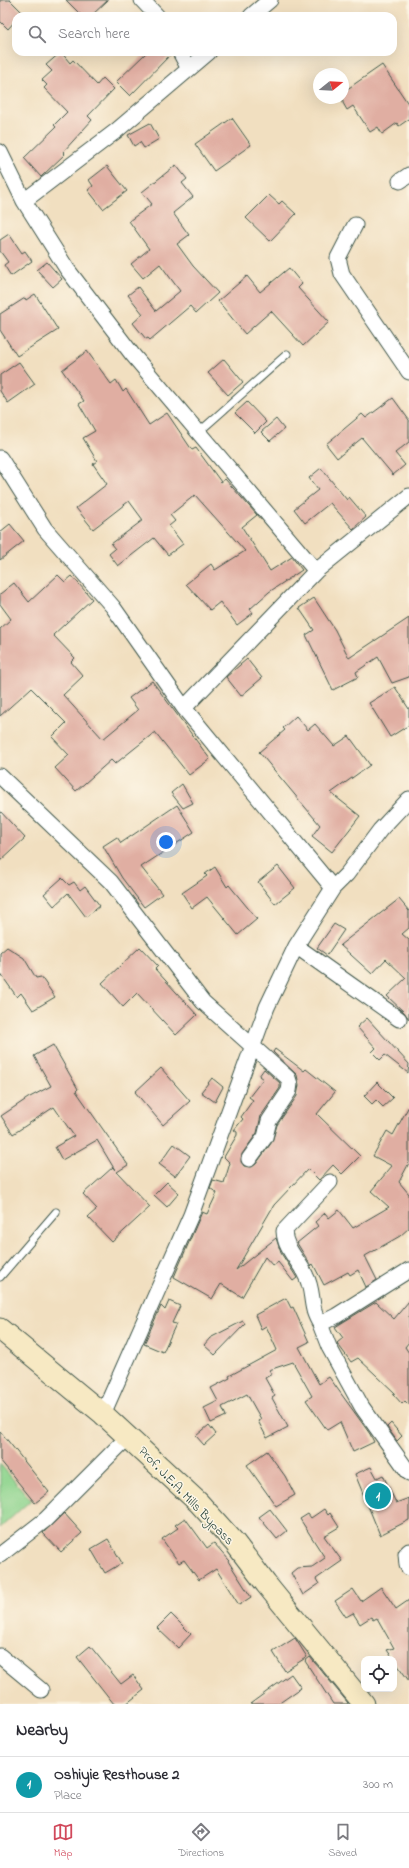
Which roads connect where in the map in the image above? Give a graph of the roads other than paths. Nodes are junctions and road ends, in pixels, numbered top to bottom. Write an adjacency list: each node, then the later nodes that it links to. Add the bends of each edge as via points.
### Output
1 (142, 0): 3 (street)
2 (270, 0): 4 (street)
3 (152, 12)
4 (256, 12)
5 (182, 56): 7 (street)
6 (204, 56): 7 (street)
7 (189, 69): 9 (street, via 116,131)
8 (0, 152): 9 (street)
9 (24, 201): 13 (street, via 67,269 132,354)
10 (355, 226): 12 (street, via 338,258 342,274)
11 (287, 354): 13 (lane)
12 (409, 372)
13 (199, 432): 16 (street)
14 (0, 458): 17 (street, via 45,529 112,607)
15 (409, 496): 16 (street)
16 (316, 571): 17 (street)
17 (184, 708): 20 (street)
18 (0, 776): 23 (street, via 111,882 203,1002)
19 (409, 799): 20 (street)
20 (333, 888): 21 (street)
21 (296, 946): 22 (street); 23 (street)
22 (399, 1019)
23 (252, 1045): 24 (street, via 288,1078 290,1084 269,1121 265,1137); 31 (street, via 191,1215)
24 (249, 1158)
25 (330, 1182): 29 (street, via 284,1231 288,1248 310,1284 314,1311)
26 (56, 1212): 28 (lane)
27 (409, 1270): 29 (street)
28 (0, 1277)
29 (320, 1324): 33 (street, via 329,1347 362,1408)
30 (0, 1329): 31 (street, Prof. J.E.A. Mills Bypass)
31 (103, 1414): 32 (street, Prof. J.E.A. Mills Bypass)
32 (129, 1436): 35 (street, via 45,1520); 39 (street, Prof. J.E.A. Mills Bypass, via 199,1503 235,1543)
33 (409, 1473)
34 (409, 1551): 36 (street, via 406,1554)
35 (0, 1555)
36 (409, 1568)
37 (0, 1656): 38 (street)
38 (41, 1690)
39 (364, 1704)

